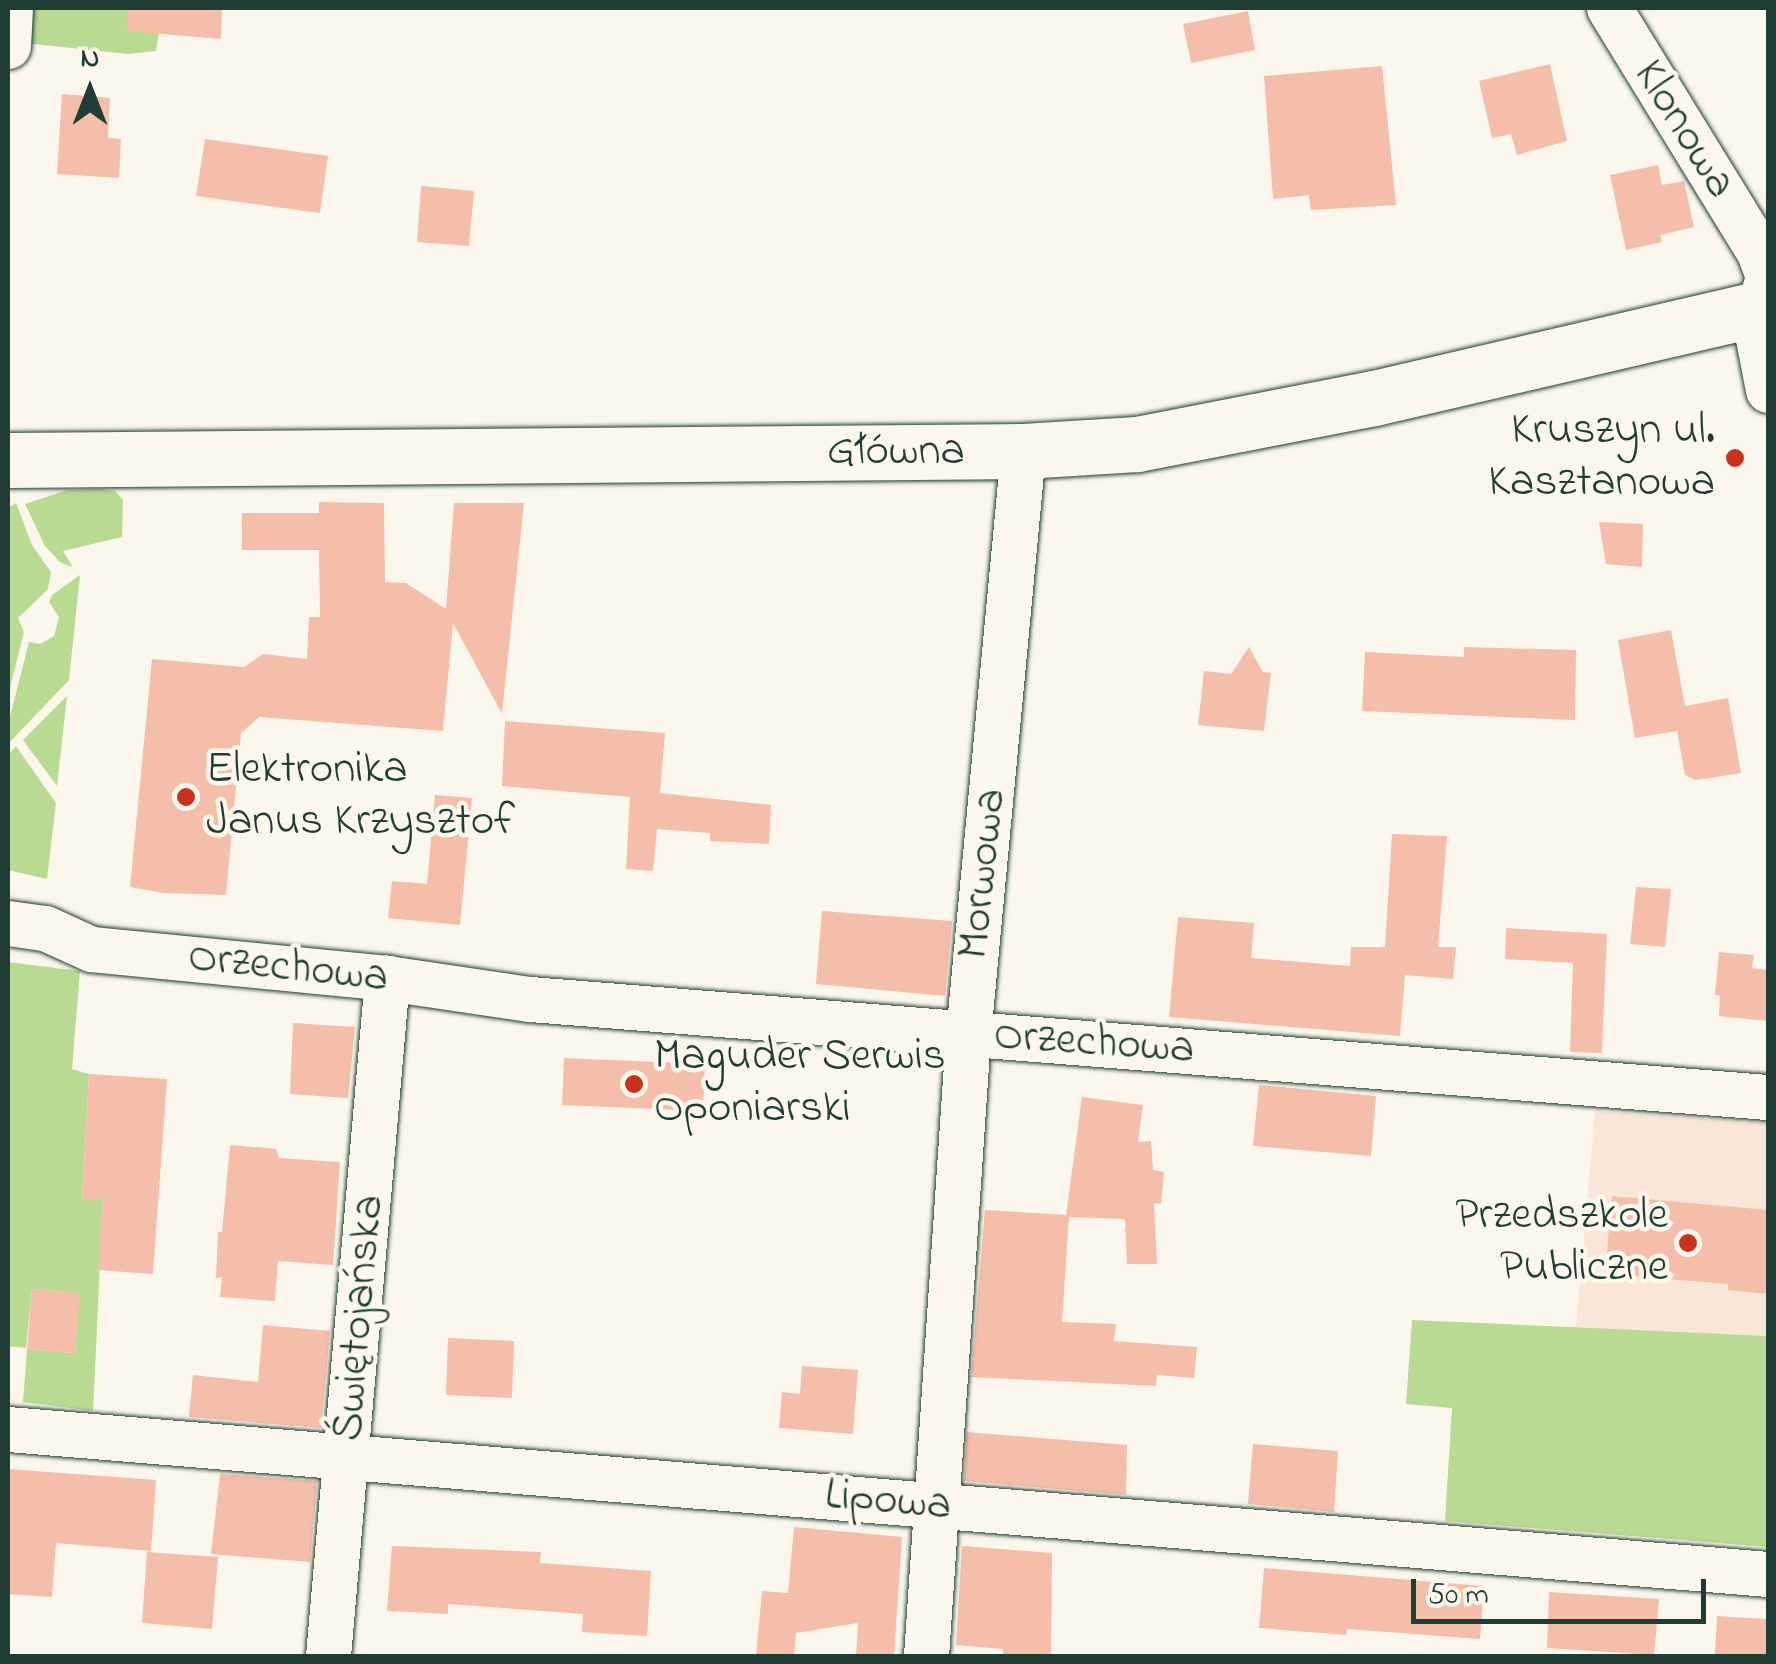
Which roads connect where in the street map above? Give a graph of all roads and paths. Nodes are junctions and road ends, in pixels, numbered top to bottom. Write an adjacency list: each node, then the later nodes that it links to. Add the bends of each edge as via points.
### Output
1 (10, 8): 3 (street)
2 (1609, 8): 4 (street, Klonowa, via 1759,252 1768,277)
3 (8, 46)
4 (1763, 308): 5 (street, Klonowa, via 1758,338); 6 (main road, Główna, via 1184,437)
5 (1768, 390)
6 (1023, 452): 7 (main road, Główna); 10 (street, Morwowa)
7 (8, 460)
8 (8, 923): 9 (street, Orzechowa, via 45,928 91,950)
9 (388, 978): 10 (street, Orzechowa, via 530,999); 13 (street, Świętojańska)
10 (968, 1034): 11 (street, Orzechowa); 14 (street, Morwowa)
11 (1768, 1096)
12 (8, 1430): 13 (street, Lipowa)
13 (348, 1459): 14 (street, Lipowa); 16 (street, Świętojańska)
14 (934, 1506): 15 (street, Lipowa); 17 (street, Morwowa)
15 (1768, 1574)
16 (328, 1656)
17 (926, 1656)

